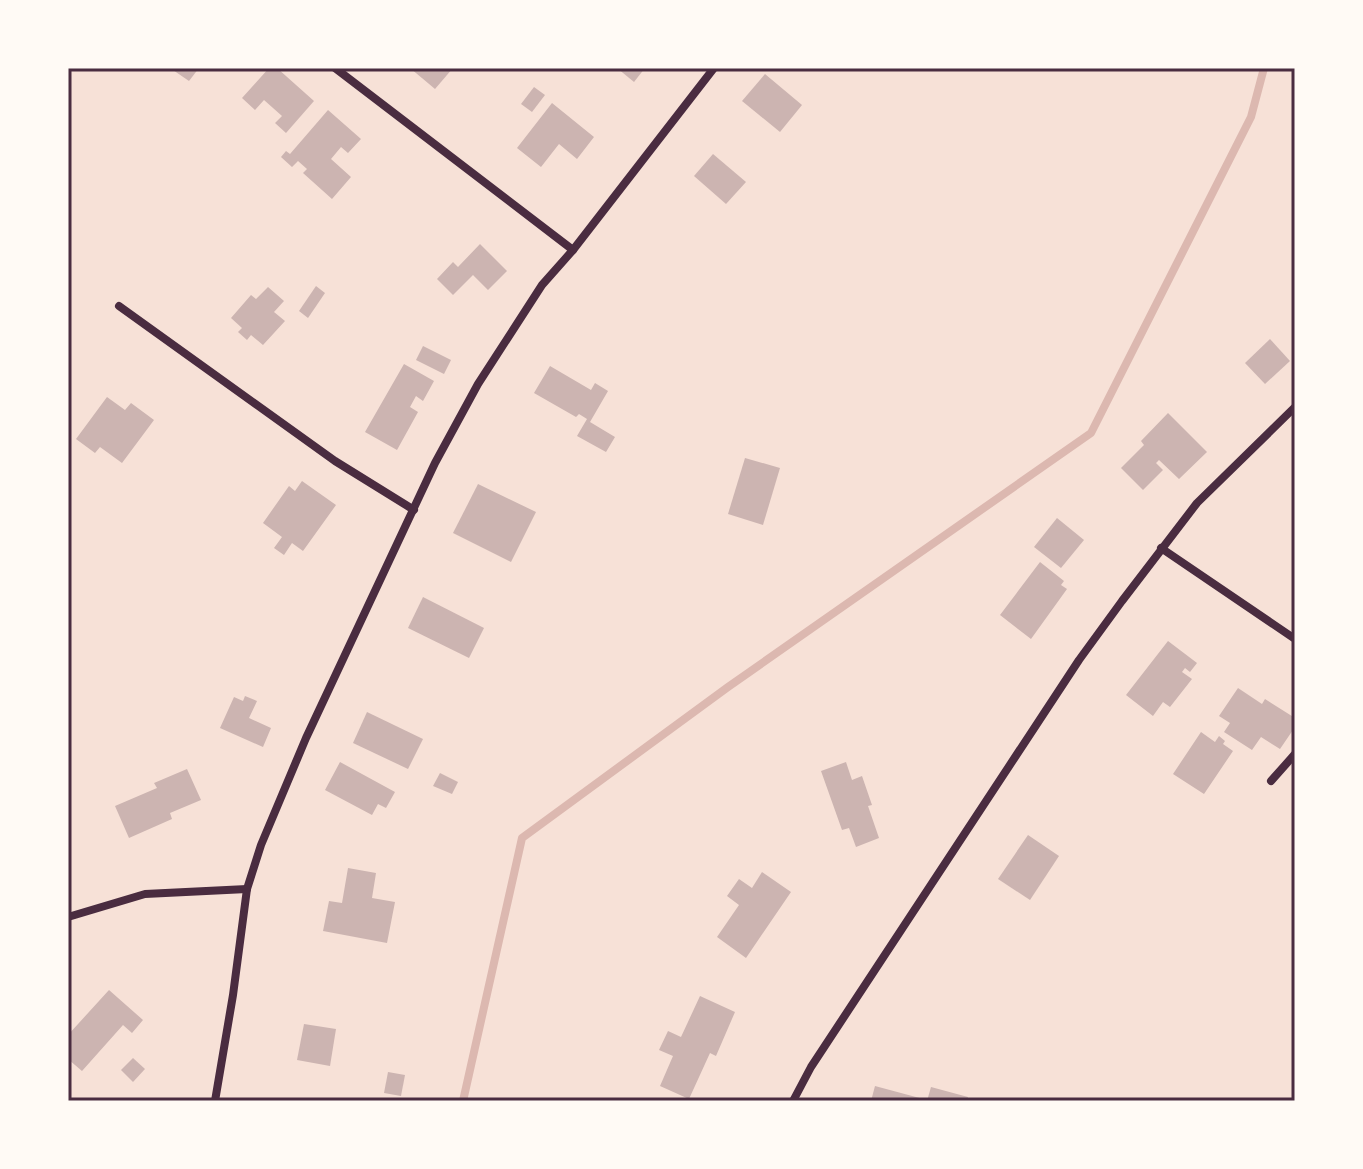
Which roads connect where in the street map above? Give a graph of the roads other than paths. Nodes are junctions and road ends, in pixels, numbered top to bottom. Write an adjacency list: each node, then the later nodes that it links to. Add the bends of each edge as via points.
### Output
1 (714, 68): 3 (street)
2 (337, 69): 3 (street)
3 (573, 250): 6 (street, via 542,285 478,384)
4 (119, 306): 6 (street, via 335,461)
5 (1295, 407): 7 (street, via 1197,503)
6 (414, 510): 11 (street, via 306,738)
7 (1161, 548): 8 (street); 14 (street, via 1070,673)
8 (1295, 639)
9 (1295, 754): 10 (street)
10 (1271, 781)
11 (247, 889): 12 (street, via 145,894); 13 (street)
12 (68, 917)
13 (215, 1101)
14 (793, 1101)

